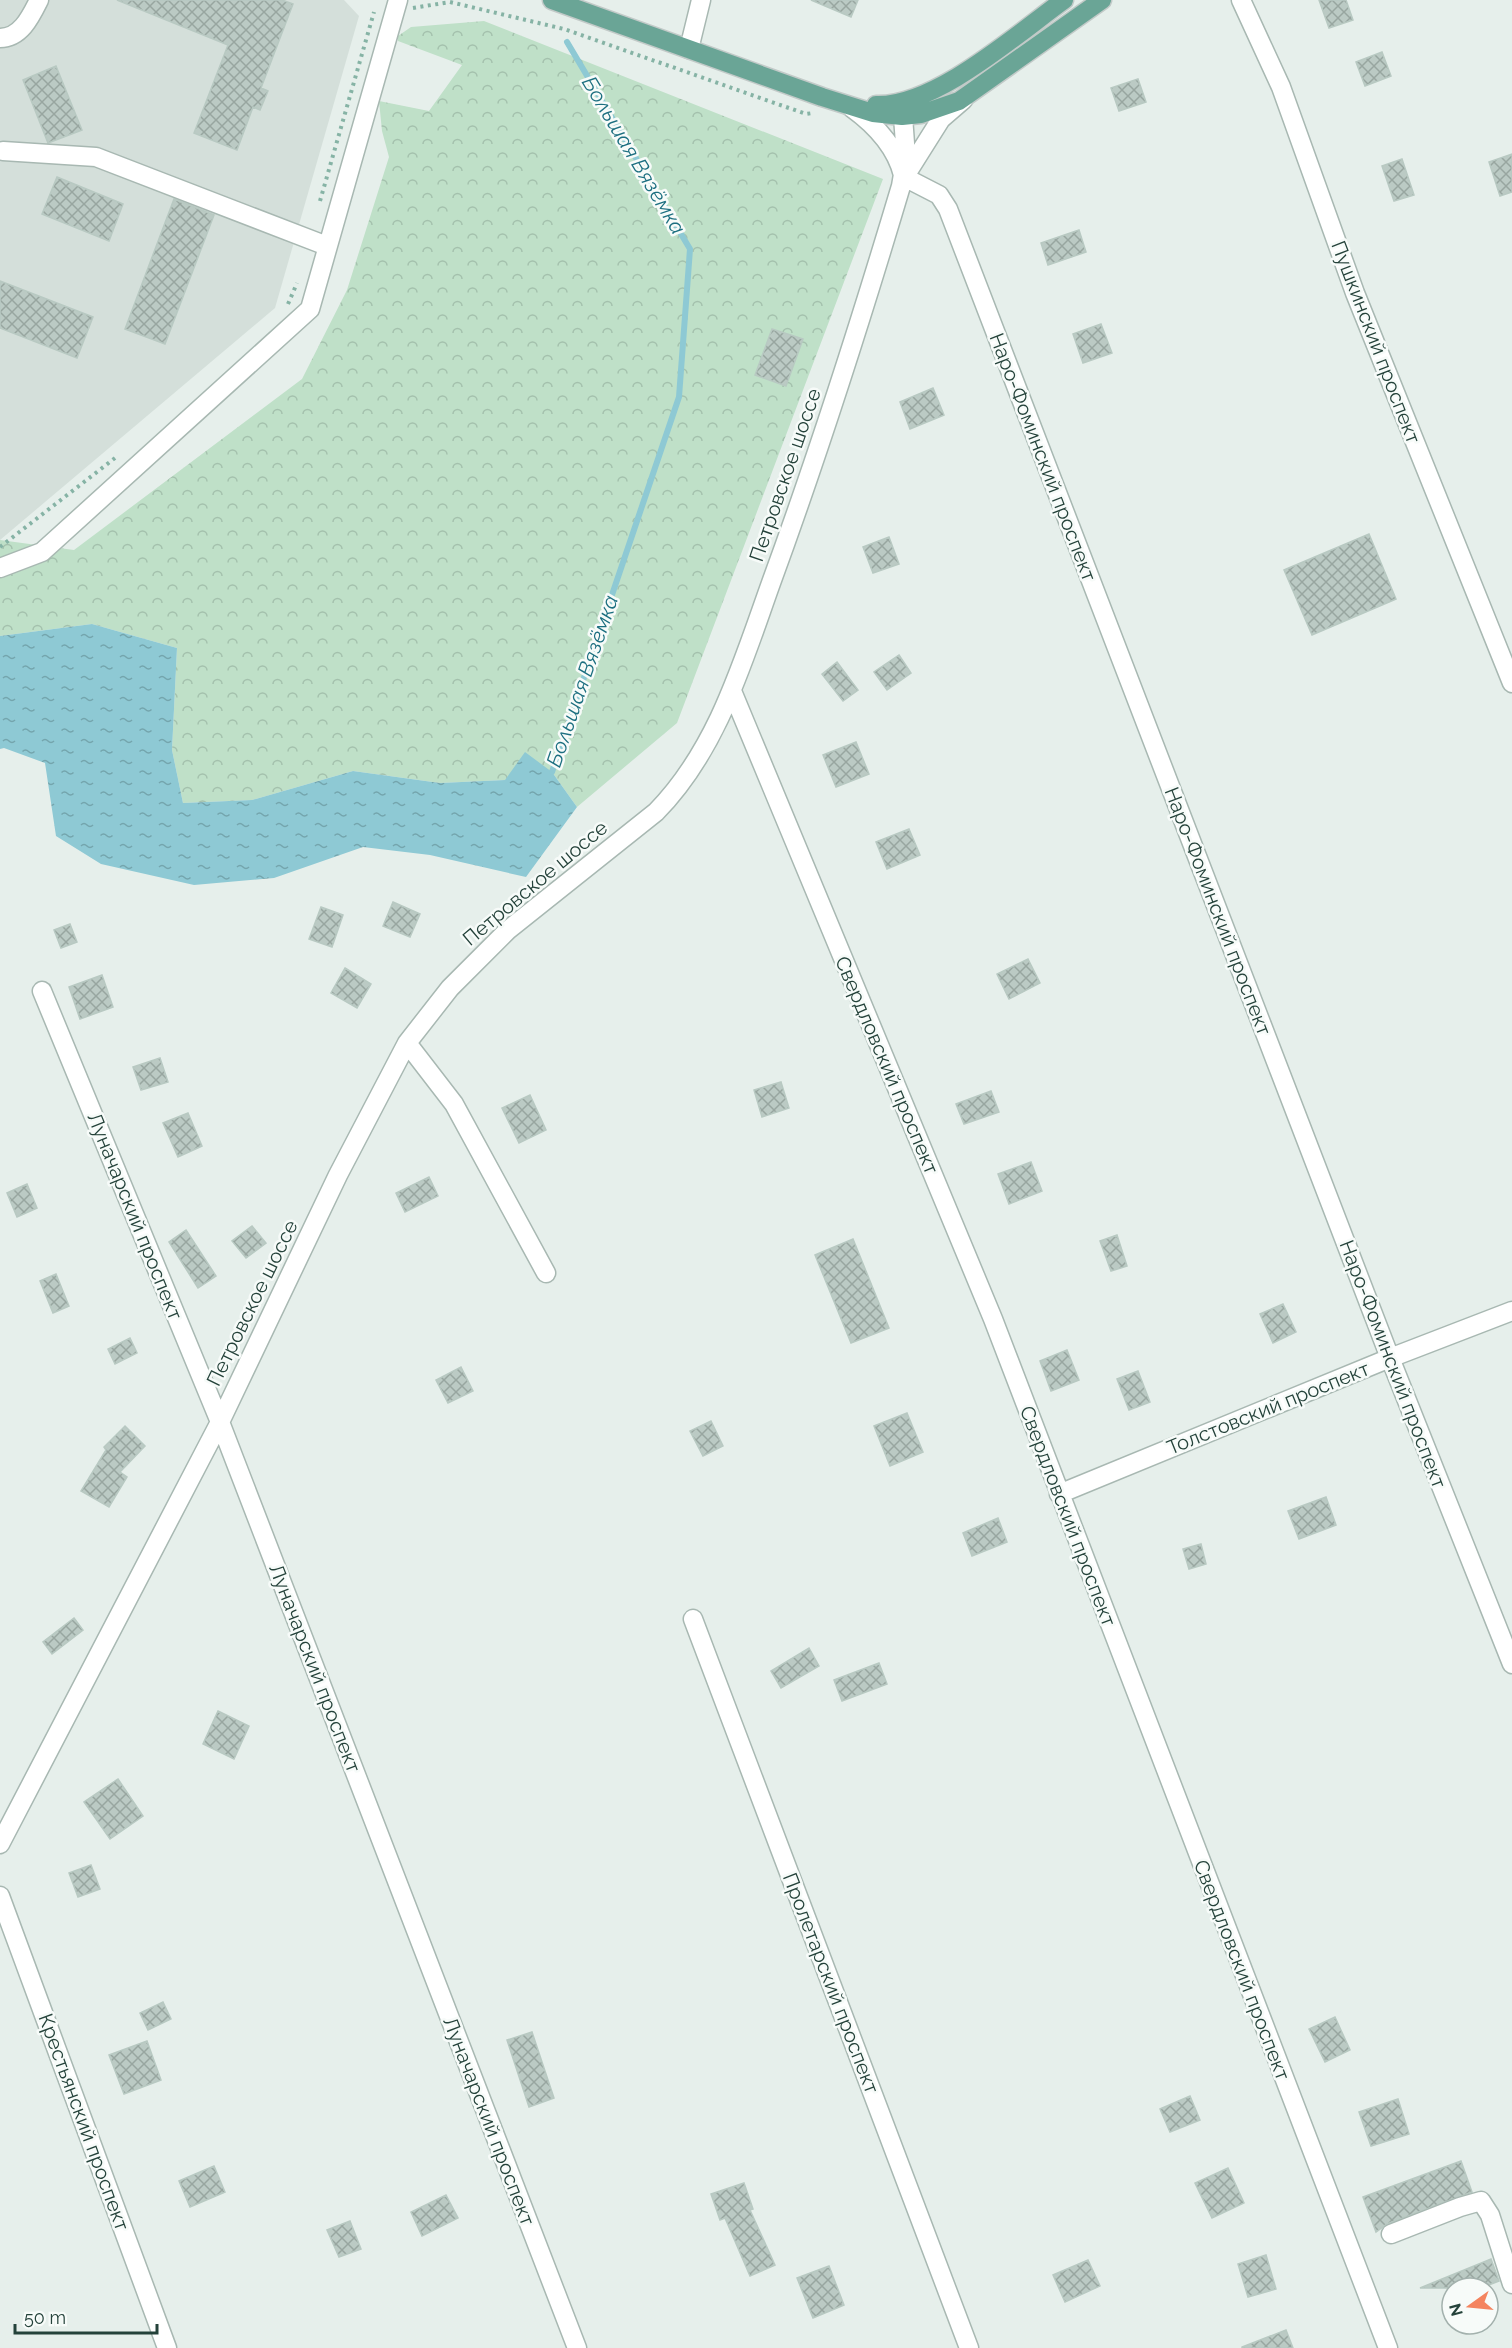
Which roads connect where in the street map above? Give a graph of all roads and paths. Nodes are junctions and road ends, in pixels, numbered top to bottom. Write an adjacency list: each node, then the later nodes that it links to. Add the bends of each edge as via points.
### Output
1 (39, 0): 8 (street, via 28,23 7,38)
2 (552, 0): 9 (main road)
3 (701, 0): 9 (street)
4 (1064, 0): 12 (main road, via 956,79)
5 (1102, 0): 10 (main road)
6 (1241, 0): 23 (street, Пушкинский проспект, via 1281,87 1355,293)
7 (396, 5): 13 (path, via 402,13 450,2 515,16 564,29 806,114); 16 (path, via 376,5); 17 (street)
8 (0, 38)
9 (689, 49): 11 (main road)
10 (974, 92): 12 (main road, via 921,114); 15 (street, via 941,119)
11 (847, 104): 12 (main road, via 873,113); 15 (street, via 878,131 898,160)
12 (902, 110): 15 (street, Петровское шоссе)
13 (822, 111)
14 (3, 151): 17 (street, via 96,157)
15 (904, 177): 24 (street, Петровское шоссе, via 806,489); 29 (street, Наро-Фоминский проспект, via 939,195 948,209)
16 (319, 205)
17 (327, 246): 22 (street, via 310,309 42,552)
18 (299, 279): 19 (path)
19 (285, 310)
20 (125, 453): 21 (path)
21 (0, 547)
22 (0, 568)
23 (1512, 684)
24 (732, 691): 26 (street, Петровское шоссе, via 712,736 674,795 508,930 450,988); 31 (street, Свердловский проспект, via 988,1308)
25 (42, 991): 30 (street, Луначарский проспект)
26 (407, 1043): 27 (street, via 454,1104); 30 (street, Петровское шоссе, via 338,1175)
27 (546, 1273)
28 (1512, 1311): 29 (street, Толстовский проспект)
29 (1390, 1358): 31 (street, Толстовский проспект); 33 (street, Наро-Фоминский проспект)
30 (220, 1422): 34 (street, Петровское шоссе); 39 (street, Луначарский проспект)
31 (1059, 1494): 41 (street, Свердловский проспект)
32 (693, 1619): 40 (street, Пролетарский проспект)
33 (1512, 1664)
34 (0, 1844)
35 (0, 1896): 38 (street, Крестьянский проспект)
36 (1391, 2234): 37 (street, via 1481,2201 1490,2215)
37 (1512, 2284)
38 (167, 2348)
39 (577, 2348)
40 (969, 2348)
41 (1388, 2348)

